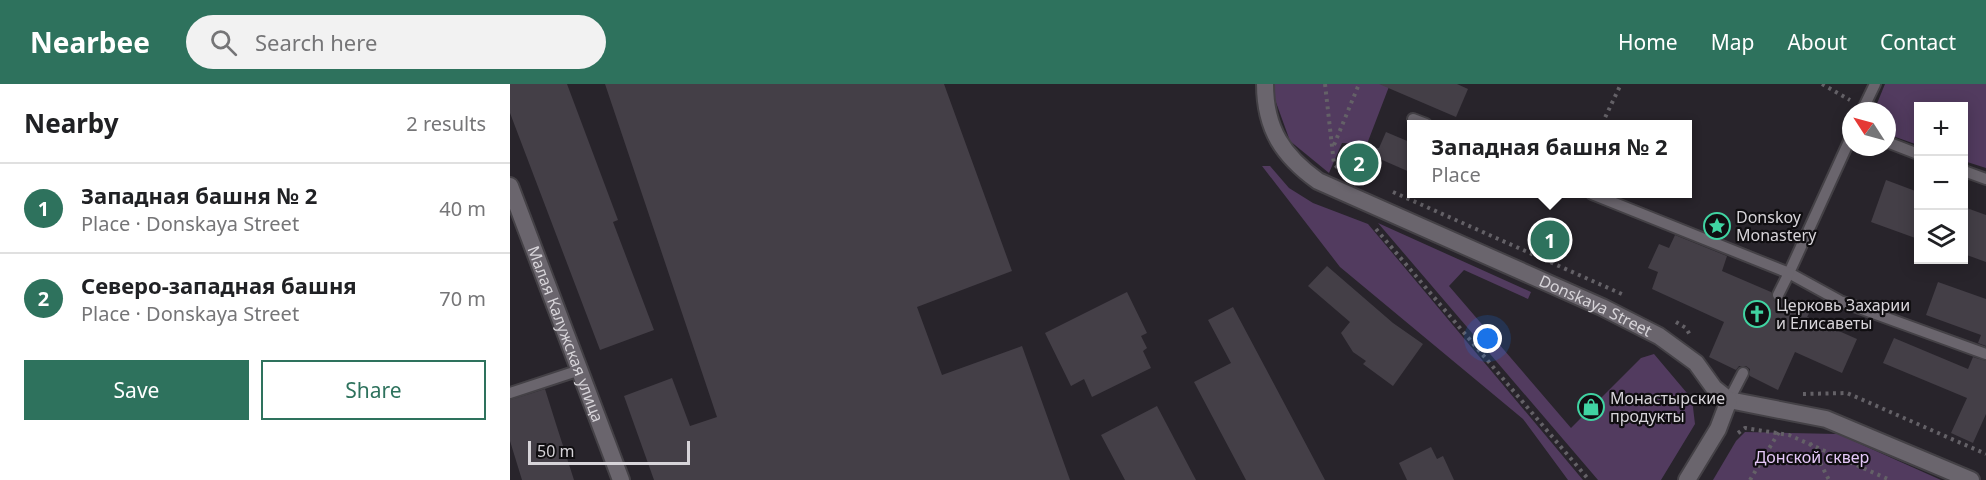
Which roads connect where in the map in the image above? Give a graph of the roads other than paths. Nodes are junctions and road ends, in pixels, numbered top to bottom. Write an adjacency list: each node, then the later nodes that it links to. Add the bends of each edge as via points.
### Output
1 (1264, 84): 17 (street, Donskaya Street, via 1264,103 1278,141 1293,164 1318,181 1659,336 1696,363 1714,388)
2 (1875, 84): 3 (lane)
3 (1867, 102)
4 (1896, 145): 5 (lane)
5 (1914, 152)
6 (1842, 156): 11 (lane)
7 (1968, 172): 8 (lane)
8 (1986, 179)
9 (510, 186): 14 (street, Малая Калужская улица)
10 (1602, 198): 11 (lane)
11 (1788, 273): 12 (lane); 13 (lane, via 1840,301)
12 (1778, 295)
13 (1986, 354)
14 (580, 370): 16 (lane); 18 (street, Малая Калужская улица)
15 (1743, 373): 17 (lane)
16 (510, 393)
17 (1729, 400): 19 (street, via 1718,429); 20 (street, via 1826,419)
18 (621, 480)
19 (1687, 480)
20 (1971, 480)

